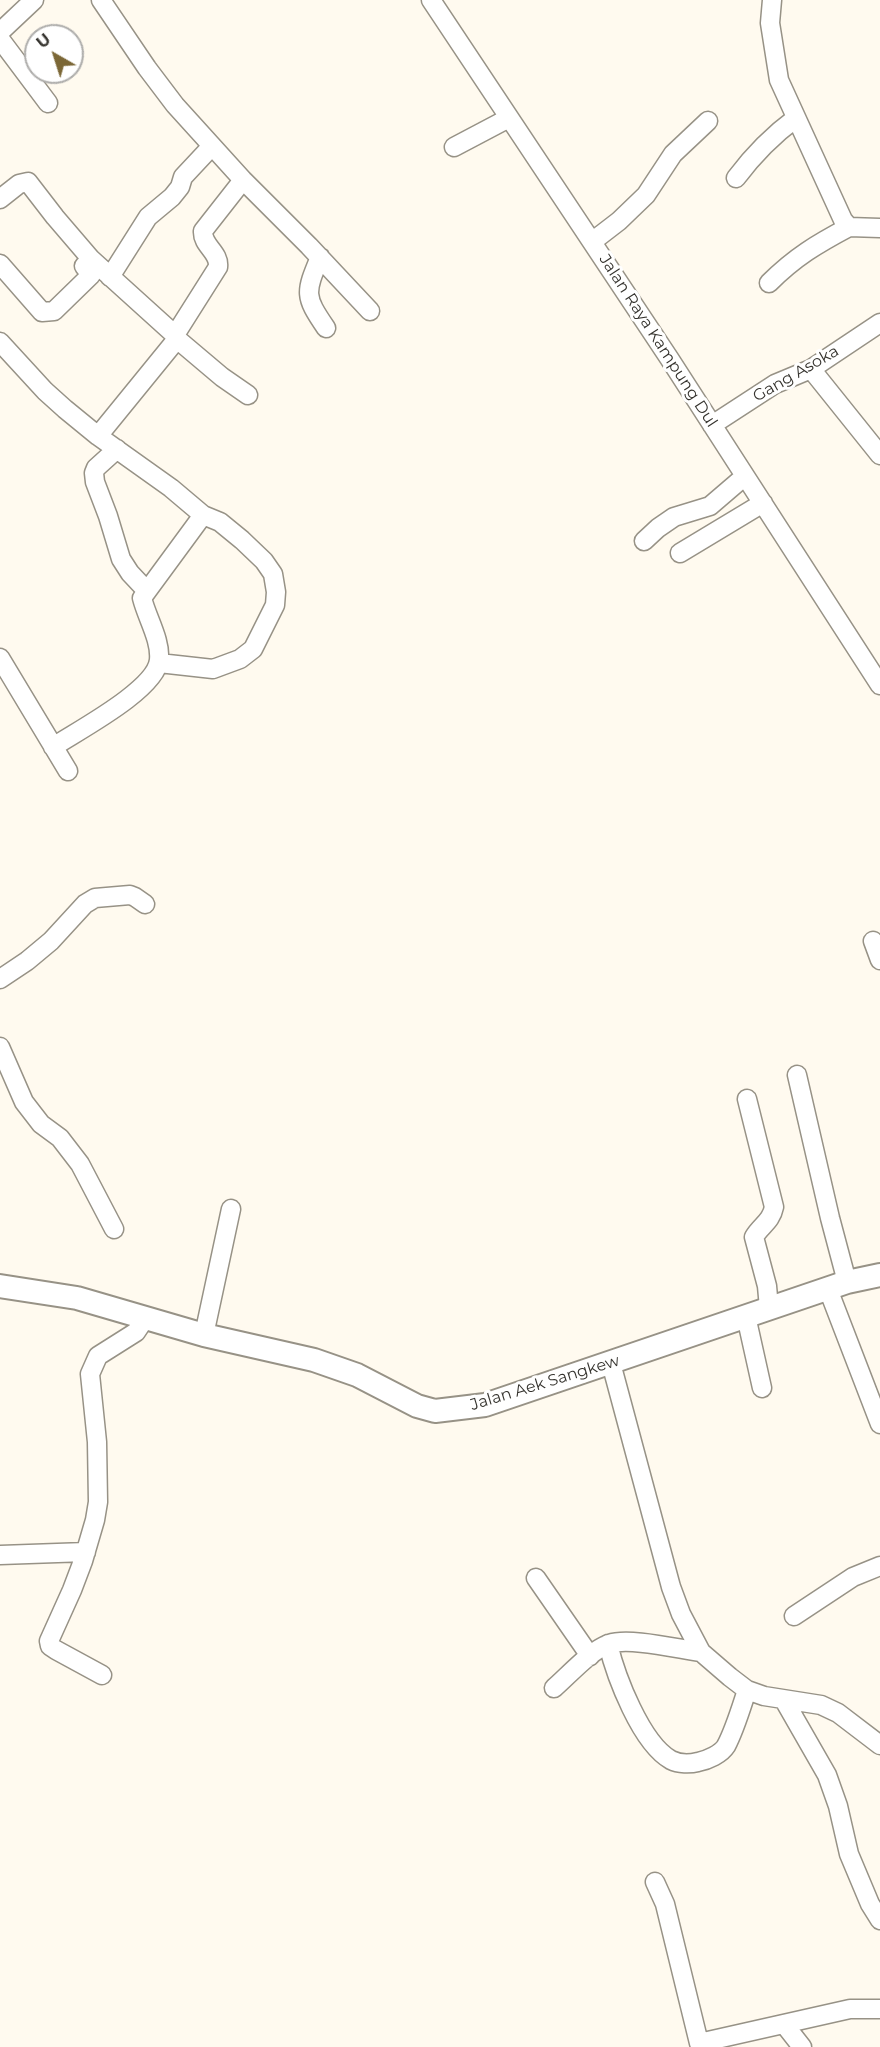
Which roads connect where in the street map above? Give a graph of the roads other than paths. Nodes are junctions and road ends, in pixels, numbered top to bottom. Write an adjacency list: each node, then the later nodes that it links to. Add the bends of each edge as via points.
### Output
1 (34, 0): 5 (street)
2 (101, 0): 11 (street, via 175,105)
3 (431, 0): 8 (street, Jalan Raya Kampung Dul)
4 (772, 0): 9 (street, via 770,23 779,80)
5 (0, 32)
6 (0, 39): 7 (street)
7 (48, 103)
8 (509, 118): 12 (street); 18 (street, Jalan Raya Kampung Dul)
9 (796, 118): 13 (street, via 750,159); 16 (street)
10 (708, 121): 18 (street, via 673,154 646,195)
11 (212, 146): 14 (street); 22 (street, via 183,177 172,197 148,217)
12 (454, 147)
13 (736, 178)
14 (243, 180): 19 (street); 27 (street, via 203,231 205,242 217,255 218,267)
15 (0, 199): 20 (street, via 28,182)
16 (849, 227): 17 (street); 23 (street, via 791,261)
17 (880, 228)
18 (593, 241): 31 (street, Jalan Raya Kampung Dul)
19 (320, 257): 24 (street); 26 (street, via 308,292 310,305)
20 (91, 260): 21 (street, via 84,266 91,275 54,311 47,313); 22 (street)
21 (0, 264)
22 (110, 277): 27 (street)
23 (769, 283)
24 (370, 311)
25 (880, 323): 29 (street, Gang Asoka)
26 (326, 328)
27 (176, 337): 30 (street); 32 (street)
28 (0, 342): 32 (street, via 45,391)
29 (811, 369): 31 (street, Gang Asoka, via 775,384); 34 (street)
30 (248, 395)
31 (712, 425): 35 (street, Jalan Raya Kampung Dul)
32 (98, 436): 33 (street)
33 (117, 449): 37 (street); 40 (street, via 96,468 95,482 121,559)
34 (880, 455)
35 (745, 476): 36 (street, Jalan Raya Kampung Dul); 38 (street, via 710,506 674,517)
36 (763, 504): 39 (street); 43 (street, Jalan Raya Kampung Dul)
37 (203, 515): 40 (street); 42 (street, via 220,522 264,561 273,574 275,605 254,649 240,659 213,669)
38 (645, 541)
39 (680, 554)
40 (146, 590): 42 (street, via 142,598)
41 (0, 658): 44 (street)
42 (159, 663): 44 (street, via 134,694)
43 (880, 685)
44 (53, 747): 45 (street)
45 (68, 771)
46 (145, 904): 49 (street, via 130,895 95,898 76,911 27,961)
47 (873, 941): 48 (street)
48 (880, 960)
49 (0, 979)
50 (0, 1047): 54 (street, via 24,1102 80,1164)
51 (797, 1075): 56 (street, via 830,1218)
52 (747, 1099): 58 (street, via 774,1207 772,1216 754,1237)
53 (231, 1209): 61 (street)
54 (114, 1229)
55 (880, 1275): 56 (street, Jalan Aek Sangkew)
56 (837, 1285): 58 (street, Jalan Aek Sangkew); 64 (street)
57 (0, 1286): 60 (street, Jalan Aek Sangkew, via 77,1298)
58 (769, 1308): 59 (street, Jalan Aek Sangkew)
59 (746, 1316): 62 (street, Jalan Aek Sangkew); 63 (street)
60 (146, 1317): 61 (street, Jalan Aek Sangkew); 65 (street, via 136,1332 98,1356 90,1374 98,1502)
61 (204, 1335): 62 (street, Jalan Aek Sangkew, via 357,1374 417,1406 435,1411 484,1405)
62 (611, 1363): 71 (street, via 671,1587)
63 (762, 1388)
64 (880, 1424)
65 (86, 1552): 66 (street); 73 (street, via 49,1641 56,1650)
66 (0, 1554)
67 (880, 1566): 69 (street, via 853,1577)
68 (536, 1578): 72 (street)
69 (794, 1616)
70 (608, 1644): 71 (street, via 629,1642); 72 (street); 75 (street, via 614,1669 639,1722 658,1750 673,1761 702,1761 725,1748)
71 (701, 1652): 75 (street)
72 (590, 1656): 74 (street)
73 (102, 1675)
74 (554, 1688)
75 (747, 1690): 76 (street)
76 (784, 1700): 77 (street, via 821,1705); 79 (street, via 827,1775 849,1854)
77 (880, 1745)
78 (656, 1882): 81 (street, via 665,1904 699,2043)
79 (880, 1920)
80 (880, 2009): 81 (street, via 850,2009)
81 (784, 2024): 82 (street)
82 (802, 2047)

